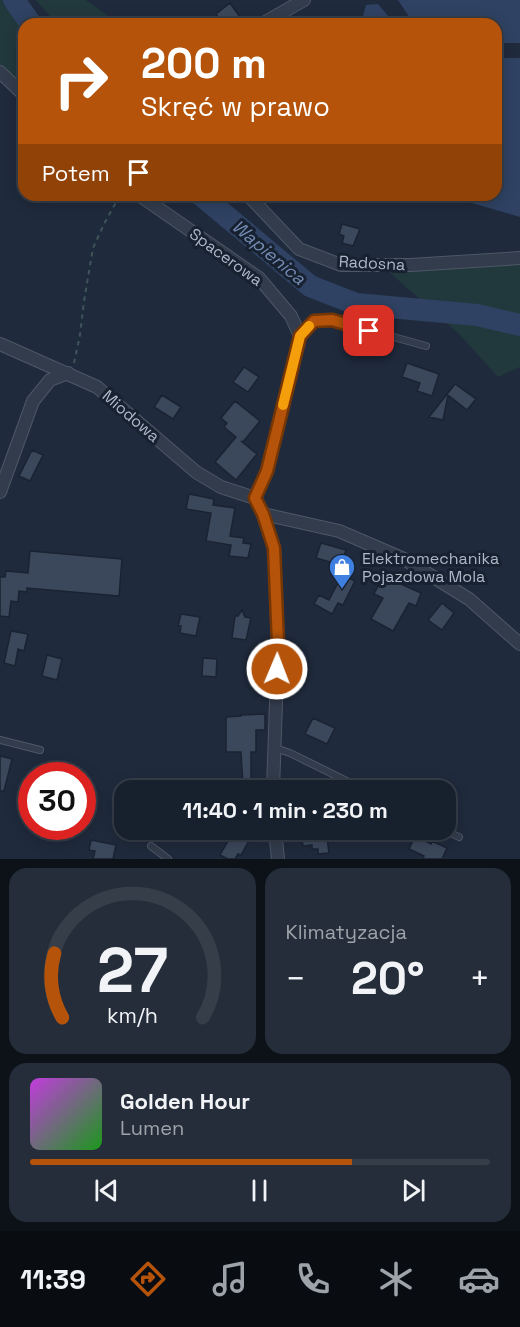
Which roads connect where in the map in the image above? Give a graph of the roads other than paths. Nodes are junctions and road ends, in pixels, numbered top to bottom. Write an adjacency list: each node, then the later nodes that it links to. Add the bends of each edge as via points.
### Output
1 (304, 0): 2 (street)
2 (272, 18)
3 (0, 72): 4 (street)
4 (18, 89)
5 (148, 201): 8 (street, Spacerowa, via 259,278 291,316)
6 (254, 201): 7 (street, Radosna, via 299,249 341,265)
7 (520, 258)
8 (300, 336): 10 (lane, via 314,321 332,320); 13 (street, via 267,471)
9 (0, 344): 11 (street, Miodowa)
10 (426, 346)
11 (68, 374): 12 (street, via 50,380 33,401); 13 (street, Miodowa, via 97,387 196,472 221,487)
12 (0, 492)
13 (255, 498): 14 (street)
14 (263, 514): 15 (street, via 339,531 404,559 469,599); 17 (street, via 274,548 278,643)
15 (520, 644)
16 (0, 740): 18 (lane)
17 (275, 747): 19 (street); 20 (lane)
18 (40, 750)
19 (273, 780)
20 (345, 780)
21 (456, 836): 22 (lane)
22 (459, 837)
23 (276, 840): 26 (street)
24 (151, 846): 25 (lane)
25 (168, 859)
26 (278, 859)

